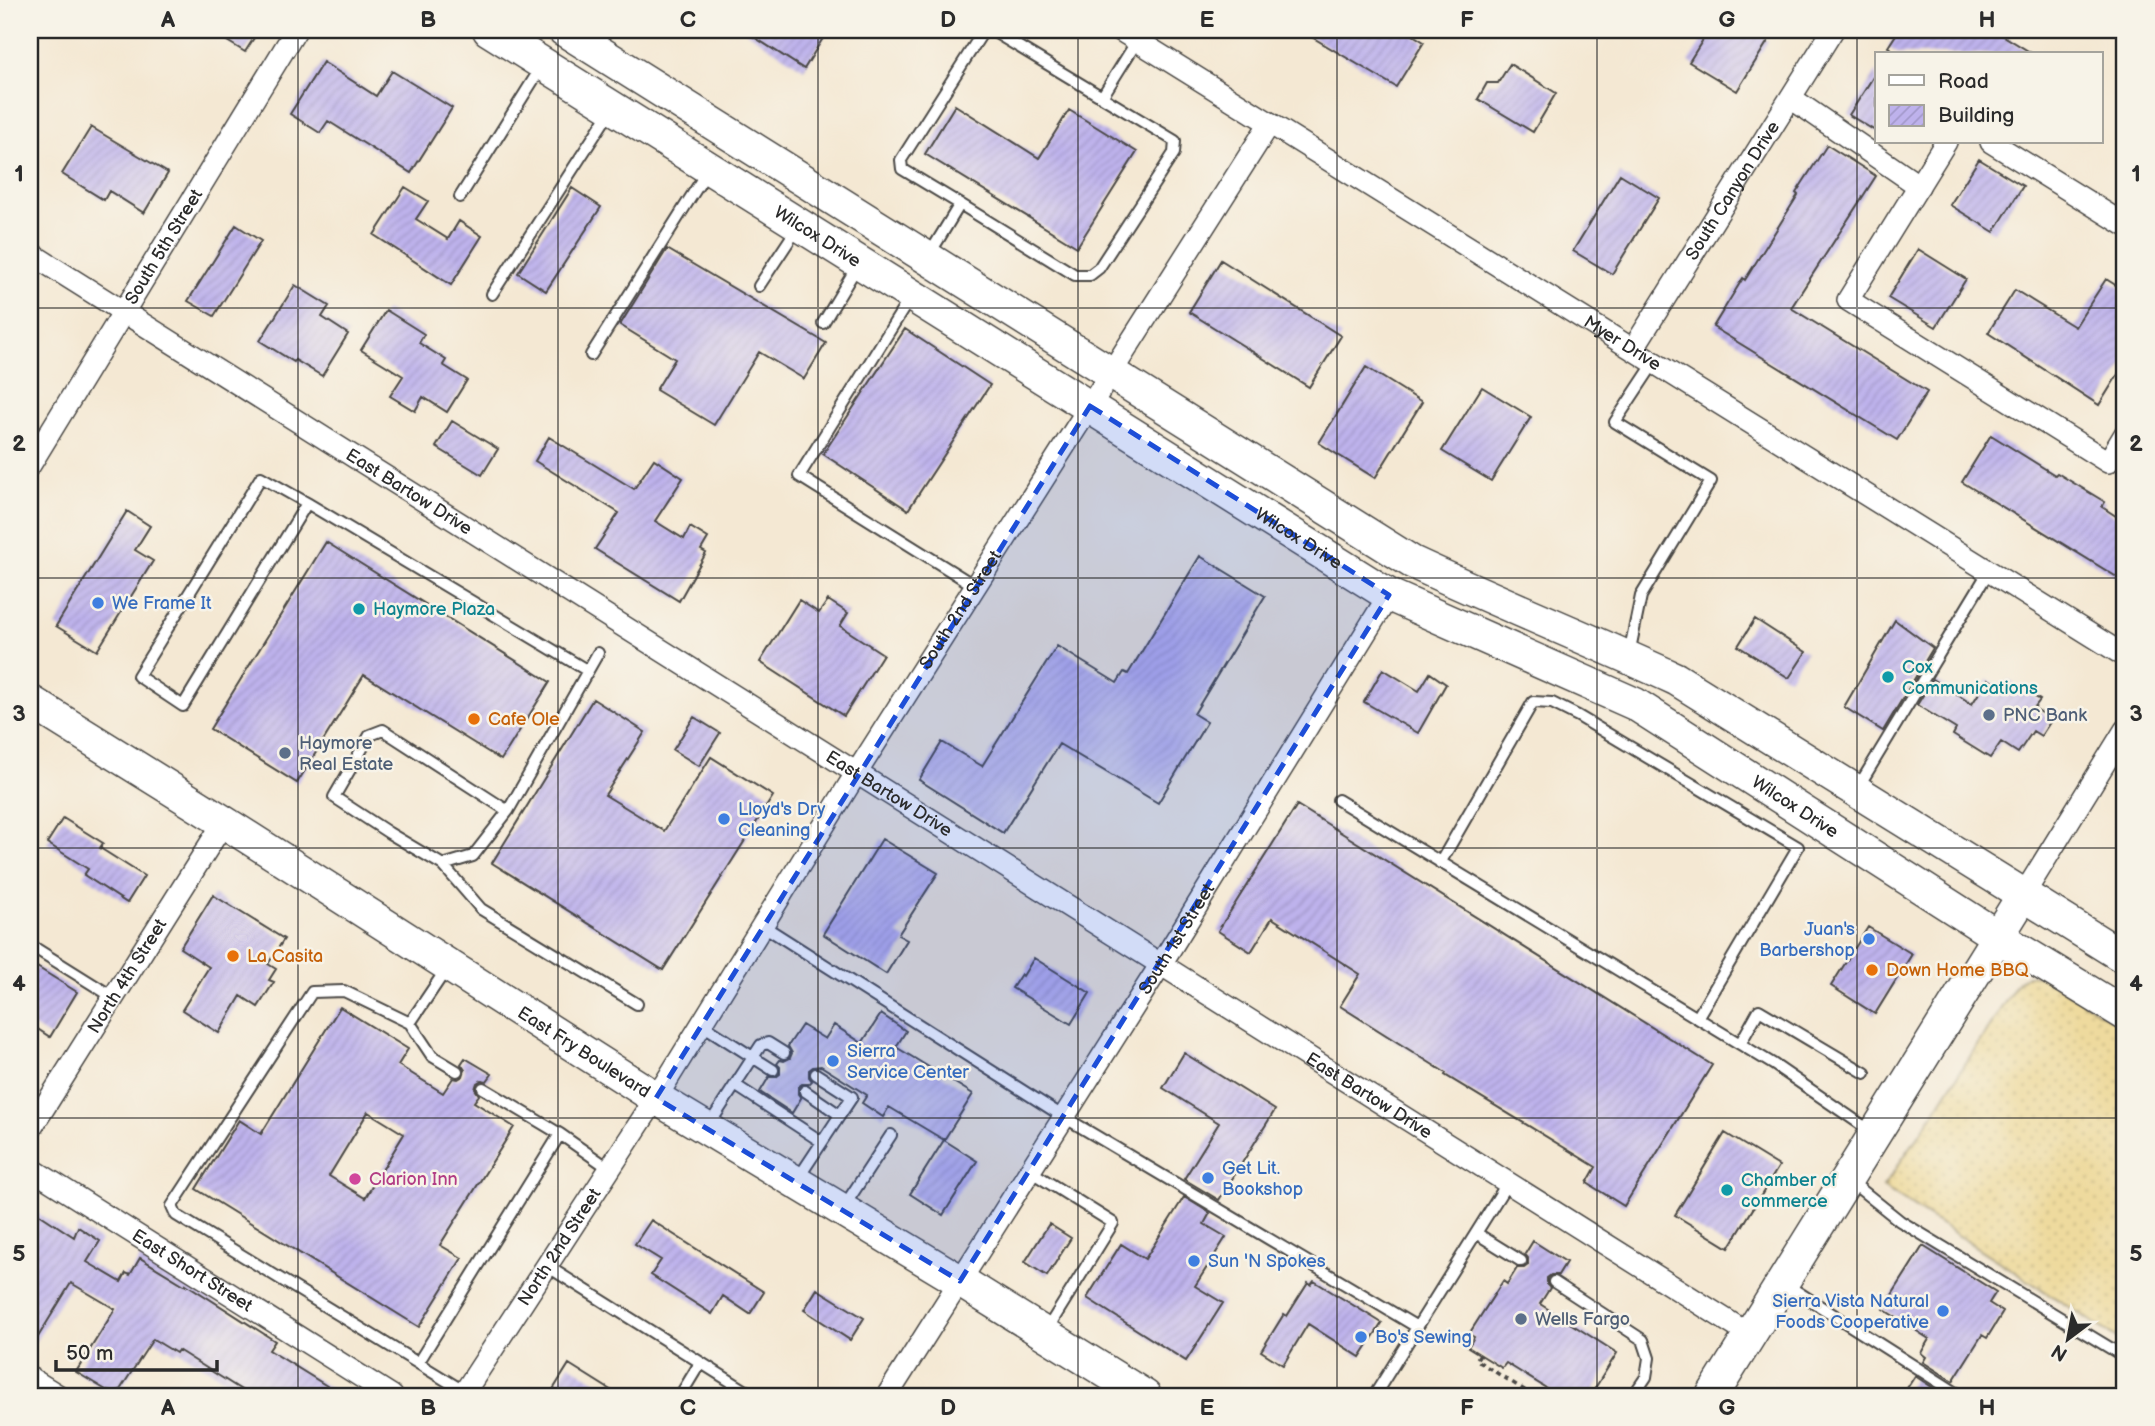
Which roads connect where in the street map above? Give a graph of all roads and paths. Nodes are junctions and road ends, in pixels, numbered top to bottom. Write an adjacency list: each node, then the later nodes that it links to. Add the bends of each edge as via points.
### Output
1 (296, 30): 27 (street, South 5th Street)
2 (489, 30): 8 (street, Wilcox Drive)
3 (564, 30): 22 (street)
4 (984, 30): 18 (lane, via 901,160 902,169)
5 (991, 30): 9 (lane)
6 (1833, 30): 10 (street, South Canyon Drive)
7 (1128, 35): 9 (lane); 12 (street, Myer Drive)
8 (543, 64): 11 (street, Wilcox Drive); 17 (lane)
9 (1102, 97): 18 (lane, via 1175,141 1174,153 1100,268 1090,275 1075,275)
10 (1791, 98): 16 (street); 29 (street, South Canyon Drive)
11 (613, 107): 15 (street, Wilcox Drive); 25 (lane)
12 (1270, 123): 29 (street, Myer Drive); 32 (street, South 2nd Street)
13 (1945, 144): 16 (street)
14 (1994, 144): 20 (street)
15 (709, 168): 19 (street, Wilcox Drive); 30 (lane)
16 (1919, 186): 34 (street, via 1848,300 2108,462)
17 (460, 197)
18 (960, 204): 22 (lane)
19 (800, 225): 23 (street, Wilcox Drive); 24 (lane)
20 (2125, 225)
21 (30, 253): 27 (street, East Bartow Drive)
22 (927, 257): 32 (street)
23 (860, 262): 26 (street, Wilcox Drive); 28 (lane)
24 (759, 286)
25 (492, 294)
26 (912, 295): 33 (street, Wilcox Drive); 38 (lane, via 799,476)
27 (124, 312): 35 (street, South 5th Street); 46 (street, East Bartow Drive)
28 (823, 323)
29 (1633, 349): 31 (street, Myer Drive)
30 (591, 355)
31 (1654, 363): 37 (street, Myer Drive); 42 (lane, via 1615,422 1711,481 1641,596)
32 (1111, 373): 33 (street, South 2nd Street); 42 (street, via 1412,562)
33 (1090, 406): 38 (street, South 2nd Street); 39 (street, Wilcox Drive)
34 (2125, 434)
35 (30, 465)
36 (307, 503): 36 (lane, via 183,706 138,676 261,477); 43 (lane)
37 (1989, 571): 41 (street, Myer Drive); 47 (lane)
38 (975, 586): 46 (street, South 2nd Street)
39 (1389, 595): 55 (street, Wilcox Drive, via 1635,704); 58 (street, South 1st Street)
40 (598, 653): 43 (lane)
41 (2125, 656)
42 (1629, 657): 47 (street, via 1676,679)
43 (588, 671): 49 (lane)
44 (30, 701): 50 (street, East Fry Boulevard)
45 (2125, 730): 53 (street)
46 (857, 772): 54 (street, South 2nd Street); 58 (street, East Bartow Drive)
47 (1855, 791): 53 (street)
48 (1338, 800): 51 (lane)
49 (509, 811): 52 (lane, via 473,856); 52 (lane, via 383,730 370,735 334,797)
50 (224, 822): 59 (street, East Fry Boulevard); 60 (street, North 4th Street)
51 (1440, 863): 63 (lane); 63 (lane, via 1533,702 1552,703 1578,716 1798,847)
52 (443, 865): 61 (lane, via 481,909)
53 (2024, 894): 55 (street); 57 (street)
54 (762, 925): 65 (street, South 2nd Street); 78 (lane)
55 (1997, 936): 62 (street, Wilcox Drive); 82 (street)
56 (30, 945): 60 (lane)
57 (2125, 958)
58 (1161, 964): 78 (street, South 1st Street); 90 (street, East Bartow Drive)
59 (449, 965): 64 (lane); 76 (street, East Fry Boulevard)
60 (113, 997): 80 (street, North 4th Street)
61 (637, 1004)
62 (2125, 1014)
63 (1697, 1018): 66 (lane)
64 (410, 1023): 70 (lane, via 432,1056); 103 (lane, via 344,991 312,992 172,1206 176,1215)
65 (701, 1024): 68 (lane); 76 (street, South 2nd Street)
66 (1740, 1044): 71 (lane, via 1759,1010); 82 (lane)
67 (785, 1053): 68 (lane, via 768,1043)
68 (753, 1056): 69 (lane); 73 (lane)
69 (774, 1070)
70 (457, 1071)
71 (1865, 1073)
72 (816, 1074): 77 (lane, via 852,1097)
73 (735, 1085): 79 (lane); 84 (lane)
74 (483, 1088): 81 (lane)
75 (805, 1091): 77 (lane)
76 (656, 1098): 79 (street, East Fry Boulevard); 86 (street, North 2nd Street)
77 (841, 1115): 84 (lane)
78 (1064, 1117): 87 (street, South 1st Street); 98 (lane)
79 (707, 1128): 89 (street, East Fry Boulevard)
80 (30, 1130)
81 (560, 1134): 86 (lane); 103 (lane)
82 (1874, 1134): 88 (street)
83 (891, 1135): 91 (lane)
84 (822, 1142): 89 (lane)
85 (30, 1168): 108 (street, East Short Street)
86 (610, 1169): 94 (street, North 2nd Street)
87 (1030, 1171): 95 (street, South 1st Street); 99 (lane, via 1113,1223)
88 (1847, 1179): 97 (street); 102 (lane, via 1900,1221)
89 (796, 1182): 91 (street, East Fry Boulevard)
90 (1508, 1182): 92 (lane); 100 (street, East Bartow Drive)
91 (842, 1210): 95 (street, East Fry Boulevard)
92 (1476, 1233): 93 (lane); 98 (lane)
93 (1521, 1261)
94 (547, 1266): 104 (lane); 106 (street, North 2nd Street)
95 (960, 1281): 99 (street, East Fry Boulevard); 111 (street, South 1st Street)
96 (1554, 1282): 115 (lane, via 1643,1340 1649,1358 1646,1377)
97 (1782, 1283): 100 (street); 117 (lane)
98 (1417, 1327): 113 (lane)
99 (1044, 1333): 112 (street, East Fry Boulevard)
100 (1750, 1335): 116 (street)
101 (1480, 1354): 114 (path, via 1476,1360)
102 (2125, 1357)
103 (418, 1363): 106 (lane)
104 (700, 1363): 109 (lane); 110 (lane)
105 (30, 1378): 107 (street)
106 (464, 1394)
107 (59, 1396)
108 (392, 1396)
109 (680, 1396)
110 (754, 1396)
111 (887, 1396)
112 (1145, 1396)
113 (1374, 1396)
114 (1534, 1396)
115 (1633, 1396)
116 (1712, 1396)
117 (1961, 1396)

